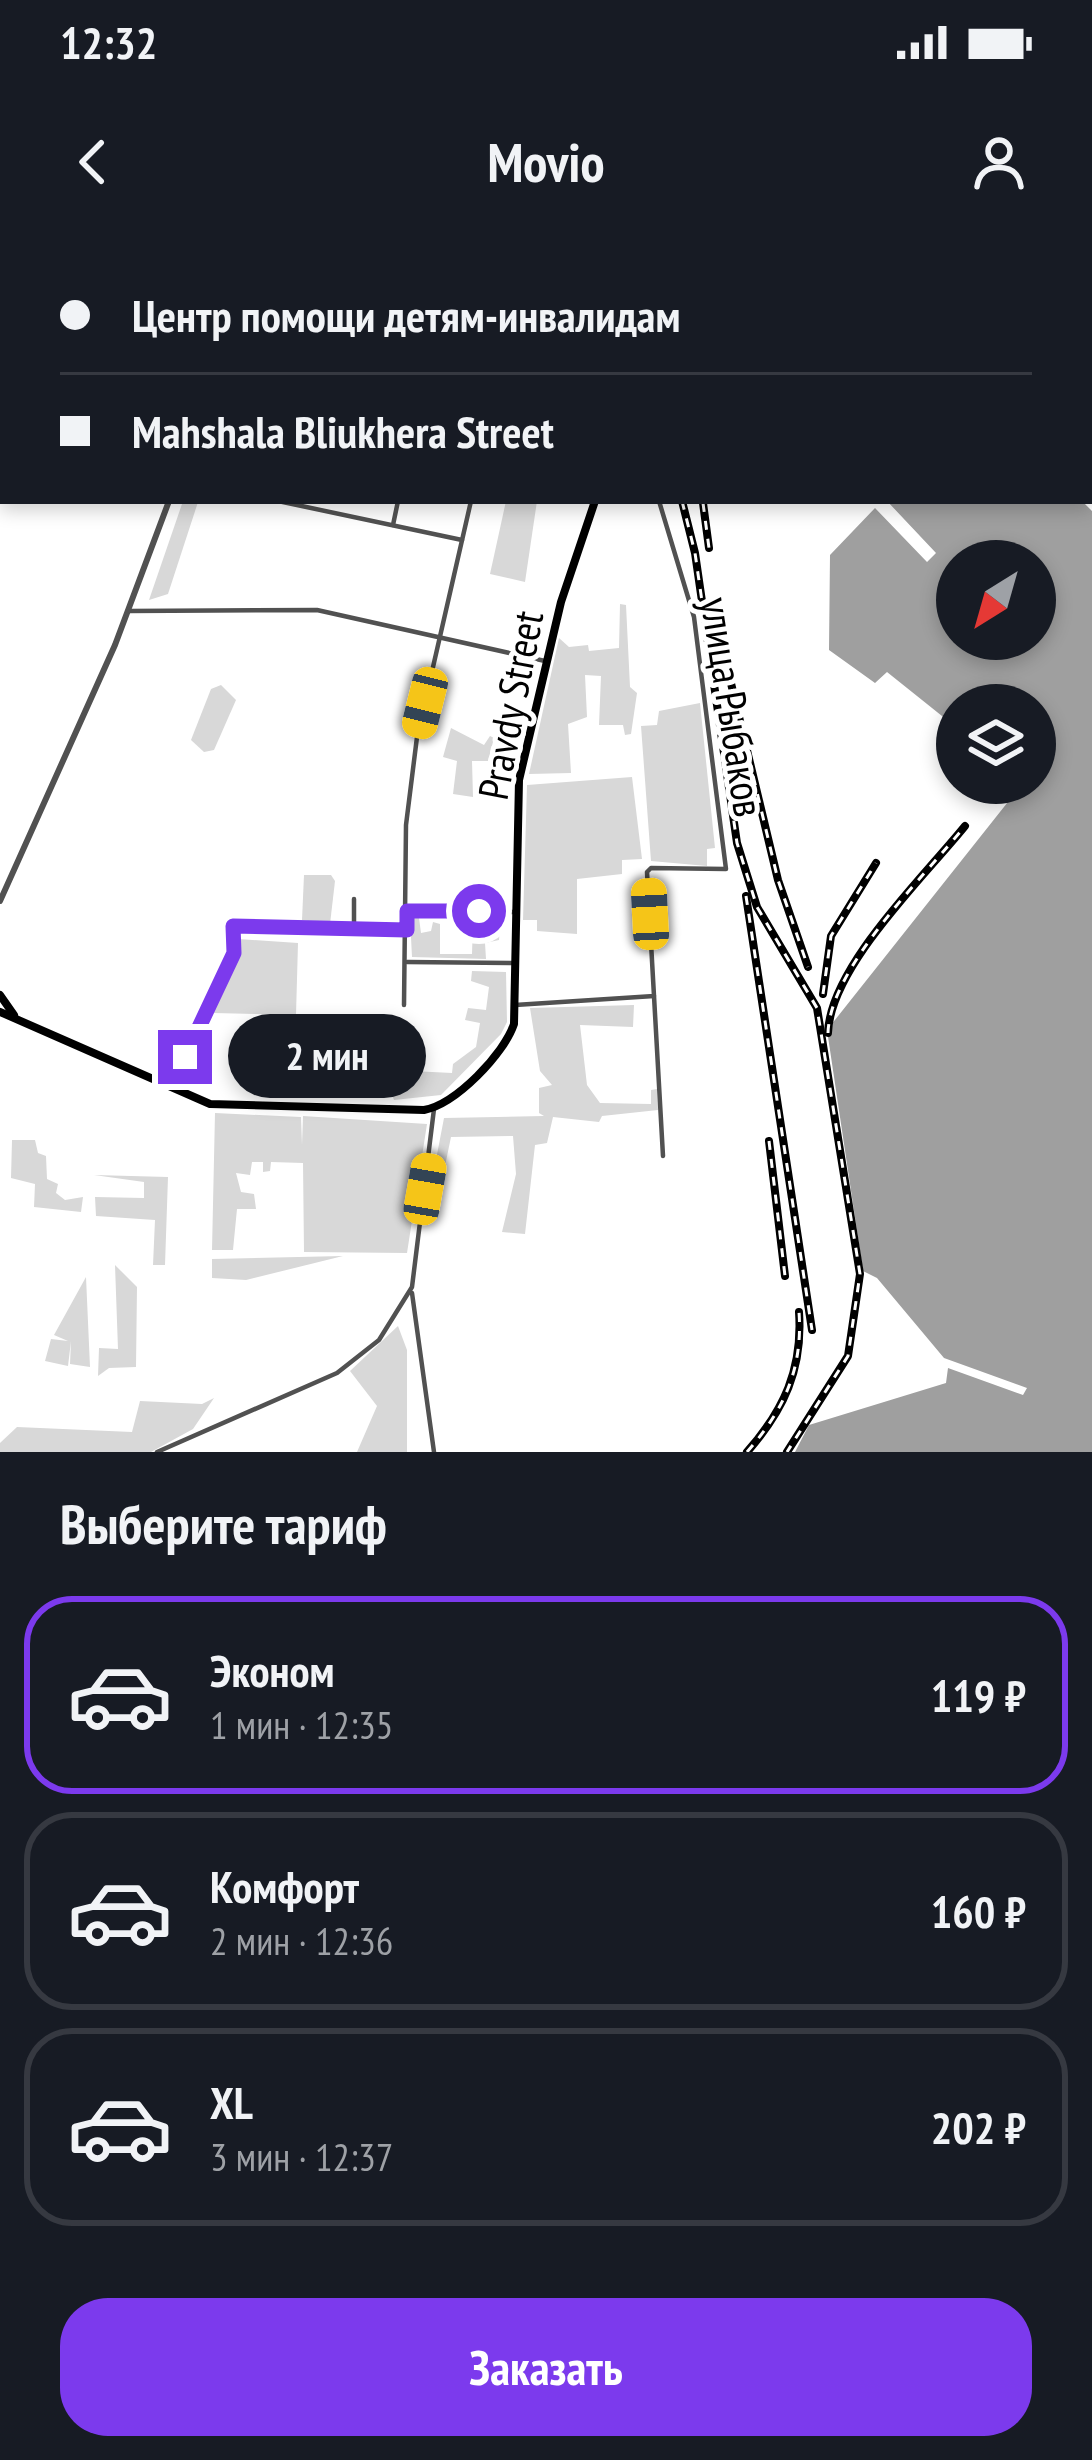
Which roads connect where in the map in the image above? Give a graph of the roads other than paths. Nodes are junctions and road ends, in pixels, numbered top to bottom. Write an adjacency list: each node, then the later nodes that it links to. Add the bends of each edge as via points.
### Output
1 (169, 504): 11 (street)
2 (292, 504): 8 (street)
3 (332, 504): 8 (street)
4 (397, 504): 9 (street)
5 (470, 504): 10 (street)
6 (594, 504): 13 (main road, Pravdy Street)
7 (660, 504): 23 (street, улица Рыбаков, via 694,617 726,869 647,872)
8 (330, 512): 9 (street)
9 (392, 526): 10 (street)
10 (462, 541): 12 (street)
11 (128, 611): 12 (street, via 317,610); 14 (street)
12 (441, 637): 13 (street); 16 (street, via 406,824)
13 (545, 661): 17 (main road, Pravdy Street, via 519,780)
14 (1, 897)
15 (354, 899): 18 (street)
16 (407, 911): 17 (street); 19 (street)
17 (515, 912): 21 (main road, Pravdy Street)
18 (354, 928): 19 (street); 28 (street, via 233,926 234,953)
19 (407, 930): 20 (street)
20 (406, 962): 21 (street); 24 (street)
21 (514, 963): 25 (main road, Pravdy Street)
22 (0, 995): 27 (main road)
23 (654, 996): 25 (street); 30 (street)
24 (404, 1005)
25 (515, 1005): 29 (main road, Pravdy Street, via 507,1040)
26 (0, 1012): 27 (main road)
27 (19, 1020): 28 (main road)
28 (170, 1088): 29 (main road, via 230,1107)
29 (434, 1108): 31 (street)
30 (663, 1156)
31 (412, 1287): 32 (street, via 379,1340 352,1363); 33 (street)
32 (158, 1452)
33 (434, 1452)

